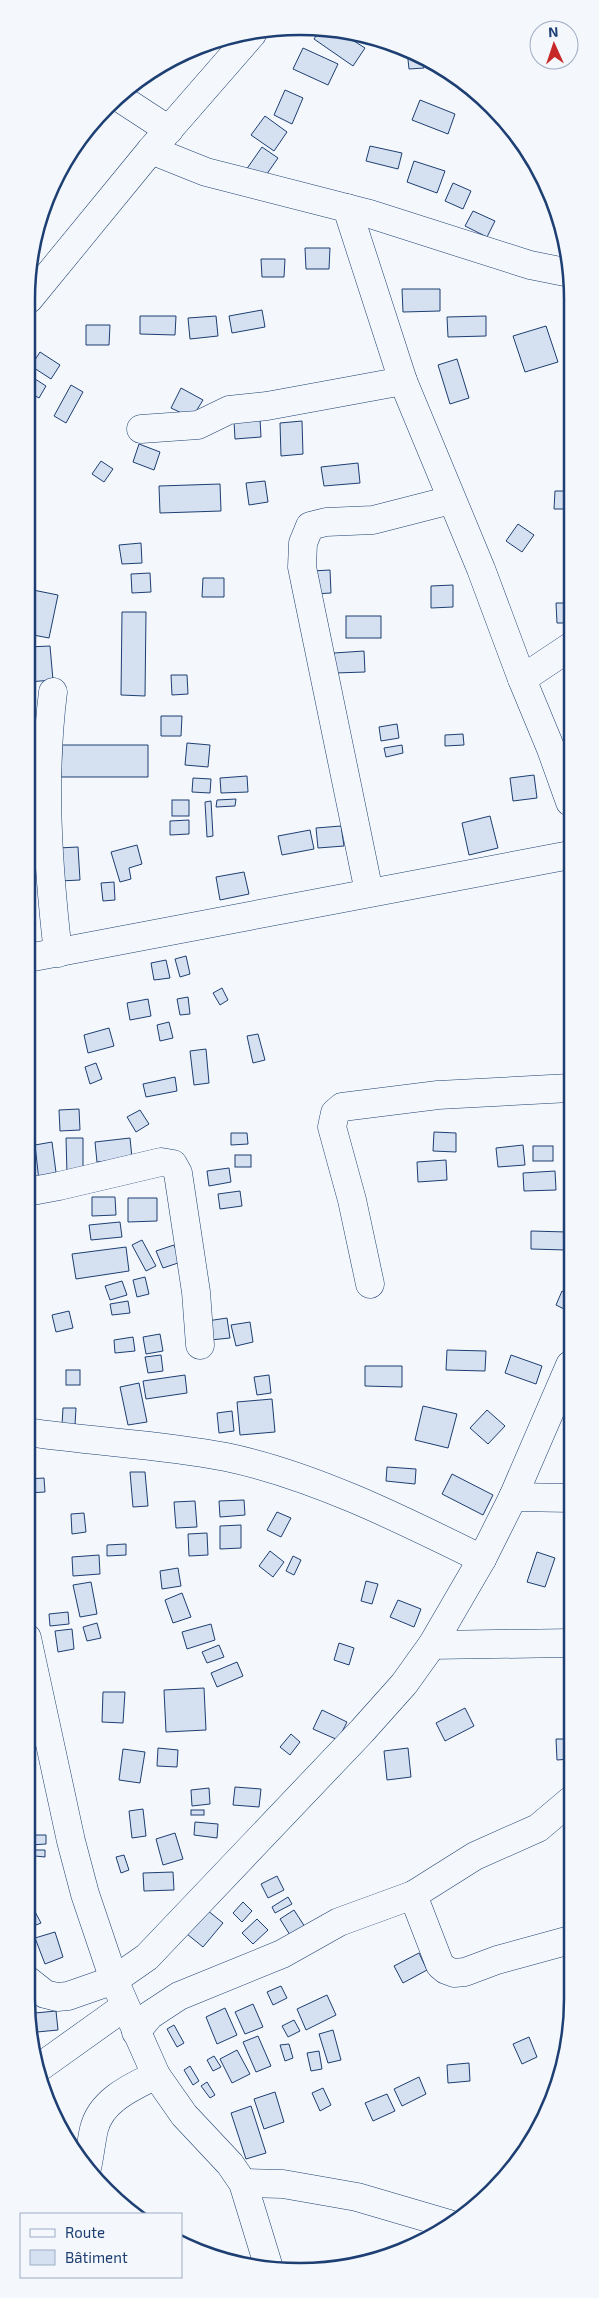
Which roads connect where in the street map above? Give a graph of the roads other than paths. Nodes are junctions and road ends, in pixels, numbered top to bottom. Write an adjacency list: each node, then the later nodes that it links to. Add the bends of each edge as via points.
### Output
1 (247, 40): 3 (street)
2 (125, 101): 3 (street)
3 (169, 130): 4 (street)
4 (151, 150): 5 (street, via 206,172); 7 (street)
5 (346, 208): 6 (street, via 530,265); 8 (street)
6 (562, 271)
7 (35, 291)
8 (404, 381): 9 (street, via 230,410 198,425); 10 (street)
9 (142, 429)
10 (452, 500): 12 (street); 16 (street, via 373,520 310,526 303,543 302,568)
11 (564, 650): 12 (street)
12 (522, 679): 14 (street)
13 (53, 692): 17 (street, via 47,817)
14 (564, 785)
15 (564, 856): 16 (street)
16 (369, 892): 17 (street)
17 (58, 953): 18 (street)
18 (35, 957)
19 (564, 1088): 21 (street, via 409,1098 342,1107 335,1113 332,1127 335,1144 352,1200)
20 (35, 1190): 22 (street, via 161,1162 173,1164 178,1173 196,1292)
21 (370, 1284)
22 (200, 1344)
23 (564, 1379): 25 (street)
24 (35, 1433): 27 (street, via 164,1446 228,1457 295,1477 367,1505)
25 (513, 1497): 26 (street); 27 (street)
26 (564, 1498)
27 (482, 1559): 29 (street)
28 (564, 1643): 29 (street)
29 (432, 1645): 34 (street, via 404,1684 362,1731 147,1957)
30 (35, 1675): 34 (street, via 71,1841)
31 (564, 1806): 32 (street, via 538,1828 475,1856)
32 (414, 1895): 33 (street, via 440,1965 454,1973); 37 (street, via 339,1922 282,1954 179,1996 150,2015)
33 (564, 1942)
34 (114, 1980): 35 (street, via 57,1997 45,1994); 36 (street)
35 (35, 1986)
36 (124, 2007): 37 (street); 38 (street)
37 (136, 2032): 39 (street)
38 (43, 2065)
39 (156, 2076): 40 (street, via 119,2093 103,2112 94,2127); 41 (street, via 184,2115 230,2164)
40 (89, 2158)
41 (243, 2183): 42 (street, via 282,2184 358,2197); 43 (street)
42 (441, 2222)
43 (267, 2261)

